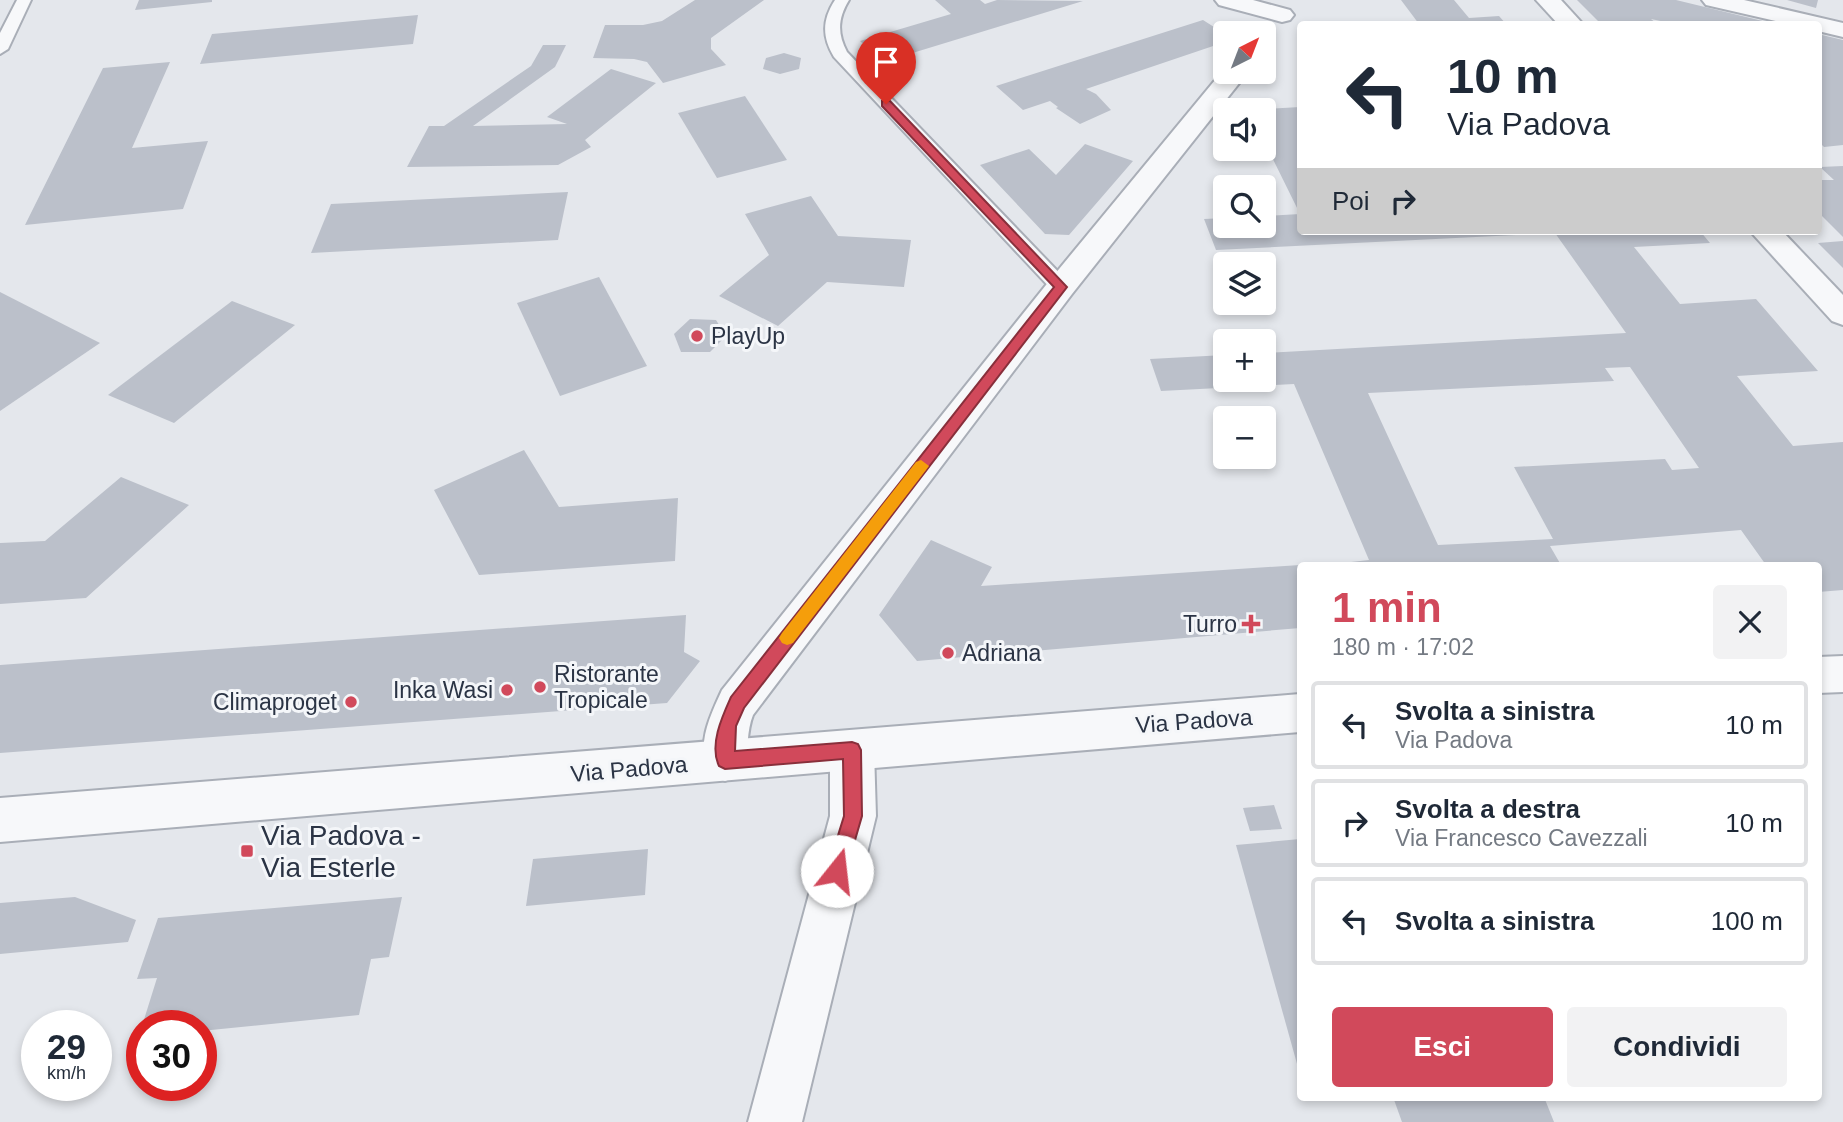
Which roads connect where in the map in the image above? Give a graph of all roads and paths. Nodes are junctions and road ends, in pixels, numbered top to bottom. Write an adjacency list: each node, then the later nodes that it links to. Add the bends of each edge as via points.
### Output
1 (24, 0): 12 (lane)
2 (842, 0): 15 (lane, via 831,29 840,54)
3 (1227, 0): 6 (street)
4 (1548, 0): 7 (street)
5 (1714, 0): 8 (street)
6 (1288, 7): 9 (street)
7 (1568, 21)
8 (1804, 21)
9 (1276, 22)
10 (1822, 25): 11 (street)
11 (1843, 30)
12 (0, 49)
13 (1226, 84): 15 (street)
14 (1769, 235): 16 (street)
15 (1061, 287): 21 (street, via 737,703 727,726)
16 (1843, 314)
17 (1843, 674): 18 (street)
18 (1822, 676)
19 (1297, 713): 20 (street, Via Padova)
20 (852, 750): 21 (street, Via Padova); 23 (street, via 853,816)
21 (725, 761): 22 (street, Via Padova)
22 (0, 820)
23 (775, 1122)

